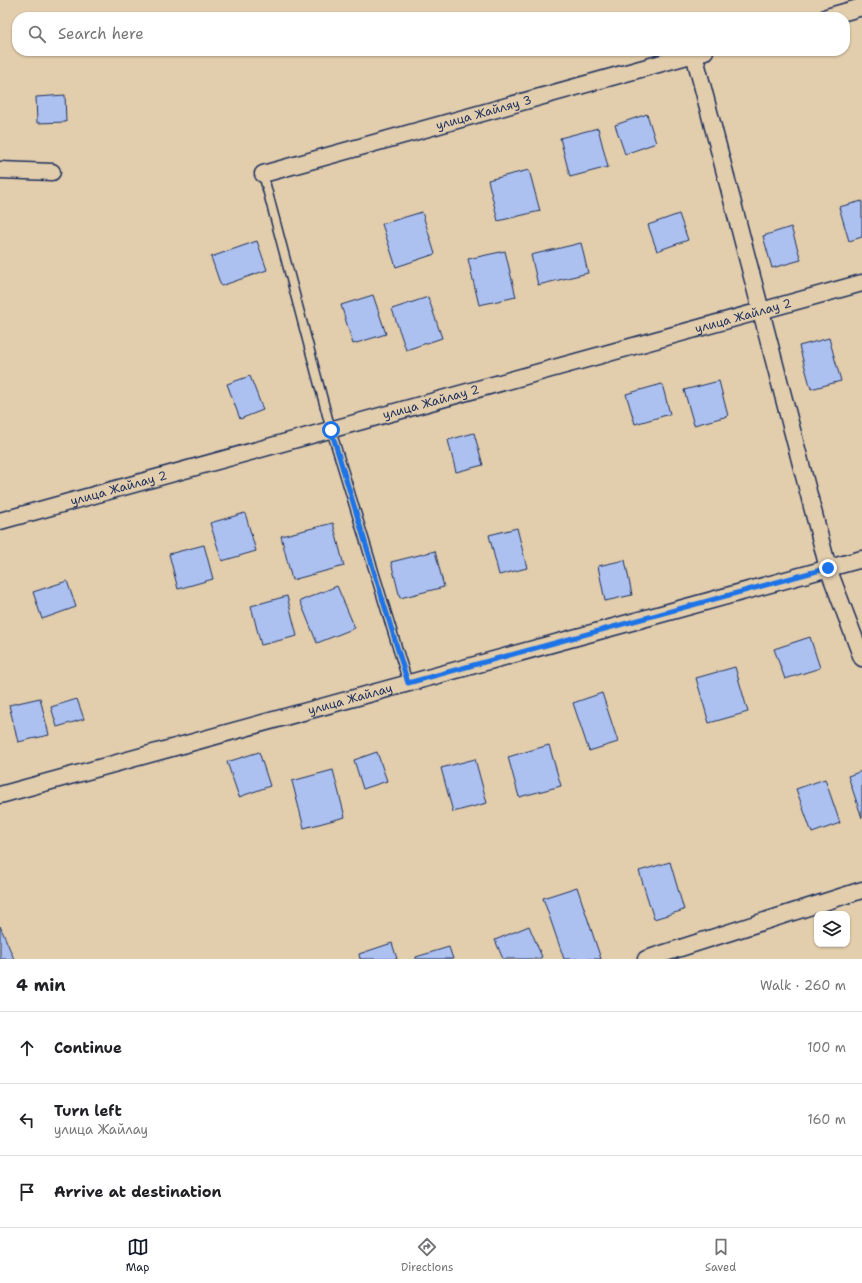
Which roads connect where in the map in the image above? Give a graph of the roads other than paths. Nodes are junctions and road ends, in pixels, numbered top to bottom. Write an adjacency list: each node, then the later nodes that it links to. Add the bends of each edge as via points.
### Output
1 (862, 7): 2 (street)
2 (844, 12)
3 (685, 56): 7 (street, улица Жайляу 3)
4 (700, 56): 9 (street)
5 (0, 170): 6 (street)
6 (52, 172)
7 (263, 174): 10 (lane)
8 (862, 283): 9 (street, улица Жайлау 2)
9 (761, 311): 10 (street, улица Жайлау 2); 13 (street)
10 (331, 430): 11 (street, улица Жайлау 2); 15 (lane)
11 (0, 521)
12 (862, 559): 13 (street, улица Жайлау)
13 (828, 568): 14 (street); 15 (street, улица Жайлау)
14 (862, 658)
15 (408, 683): 16 (street, улица Жайлау)
16 (0, 795)
17 (862, 890): 18 (street)
18 (646, 959)

